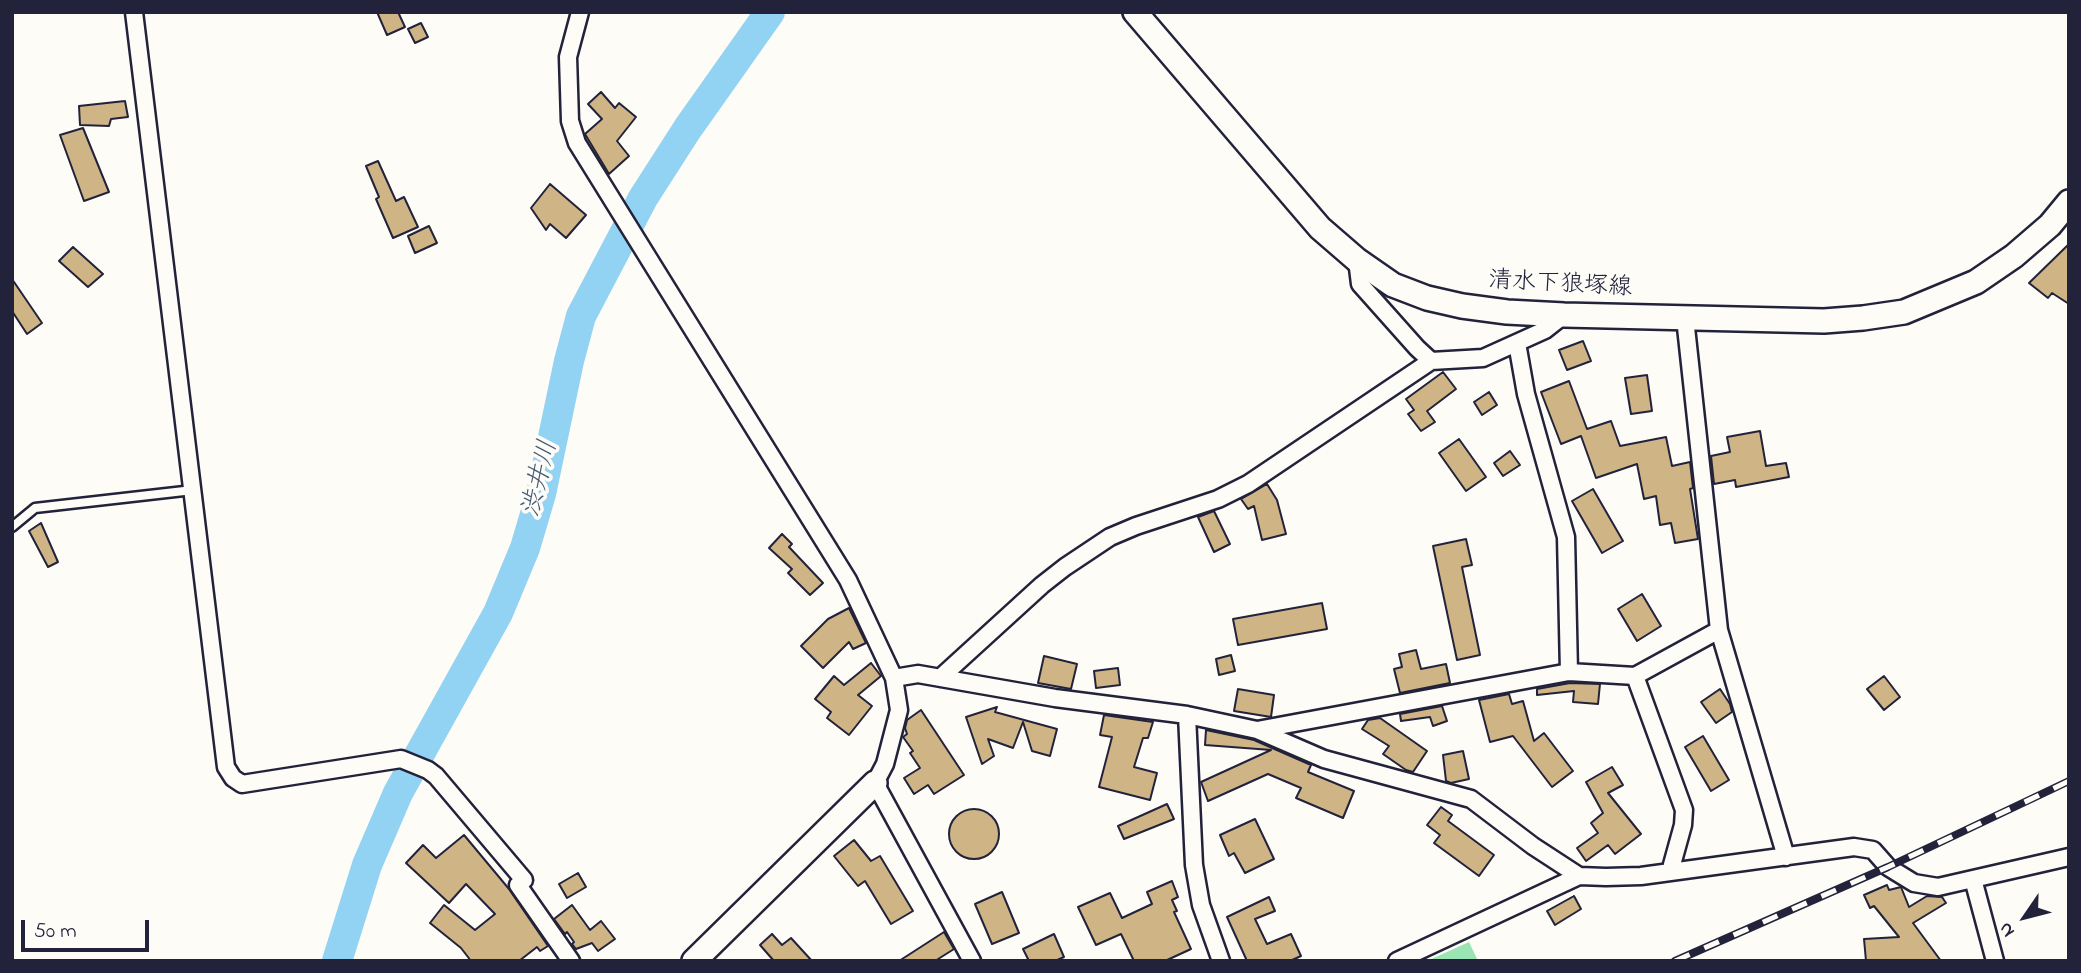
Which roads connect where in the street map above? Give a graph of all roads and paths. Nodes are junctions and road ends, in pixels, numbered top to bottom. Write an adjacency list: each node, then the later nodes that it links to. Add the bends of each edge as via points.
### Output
1 (134, 12): 10 (street)
2 (580, 12): 15 (street, via 568,57 570,121 576,143 848,580)
3 (1135, 12): 5 (main road, 清水下狼塚線, via 1320,228)
4 (2069, 202): 7 (main road, 清水下狼塚線, via 2014,256 1976,282 1903,312 1824,321)
5 (1356, 260): 6 (main road, 清水下狼塚線, via 1393,285 1427,298 1507,312); 9 (street, via 1360,284)
6 (1564, 315): 7 (main road, 清水下狼塚線); 8 (street)
7 (1685, 318): 12 (street)
8 (1517, 343): 9 (street, via 1483,358); 13 (street, via 1526,394 1566,537)
9 (1431, 361): 16 (street, via 1248,484 1136,526 1076,559)
10 (193, 490): 11 (lane, via 35,508); 25 (street, via 226,767 233,778 242,784 401,760 428,770 524,880 518,885)
11 (12, 527)
12 (1719, 630): 14 (street); 20 (street)
13 (1569, 672): 14 (street); 18 (street)
14 (1635, 676): 22 (street, via 1684,810)
15 (894, 678): 16 (street, via 918,674); 19 (street, via 899,710 885,764)
16 (940, 678): 17 (street)
17 (1187, 715): 18 (street); 28 (street, via 1194,865 1201,905)
18 (1257, 730): 23 (street, via 1324,759 1471,799)
19 (874, 783): 26 (main road); 27 (street)
20 (1786, 857): 22 (street); 24 (street, via 1854,847 1874,850 1888,867 1914,883 1938,887)
21 (2069, 857): 24 (street)
22 (1670, 872): 23 (street)
23 (1580, 876): 29 (street)
24 (1973, 879): 30 (street)
25 (571, 961)
26 (694, 961)
27 (972, 961)
28 (1221, 961)
29 (1397, 961)
30 (1995, 961)

